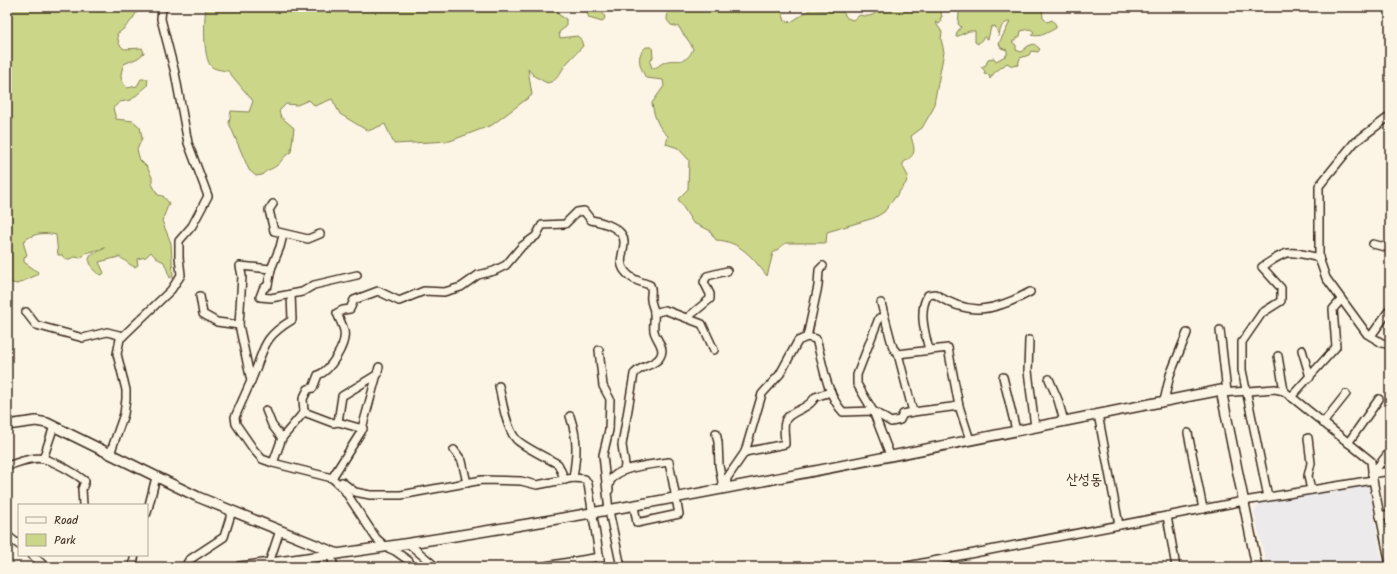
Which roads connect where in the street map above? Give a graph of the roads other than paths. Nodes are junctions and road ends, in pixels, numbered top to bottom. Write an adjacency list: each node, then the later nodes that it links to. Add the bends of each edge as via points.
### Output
1 (162, 7): 26 (street, via 160,19 177,81 188,142 208,196 192,226 180,241 181,275 171,290)
2 (1390, 116): 8 (street, via 1354,142 1319,186)
3 (273, 204): 4 (street, via 268,210 274,231)
4 (283, 234): 5 (street, via 308,239); 10 (street)
5 (320, 234)
6 (1373, 244): 7 (street, via 1389,248)
7 (1390, 252)
8 (1319, 258): 16 (street, via 1326,278); 42 (street, via 1290,251 1262,267 1281,288 1281,301 1262,314 1242,342 1242,370)
9 (823, 266): 28 (street, via 819,270)
10 (271, 269): 14 (street, via 268,285 260,297 271,298); 23 (street, via 240,266 242,276)
11 (727, 270): 21 (street, via 708,276 704,282 710,299)
12 (357, 275): 14 (street, via 314,285 302,292)
13 (1030, 292): 33 (street, via 1009,304 973,310 946,302 935,294 928,295 924,302 924,326)
14 (291, 294): 40 (street, via 292,320 272,333 265,342)
15 (200, 296): 23 (street, via 203,314 216,322)
16 (1342, 300): 27 (street); 38 (street, via 1333,309 1336,348)
17 (881, 303): 35 (street, via 893,348)
18 (1390, 309): 27 (street)
19 (26, 312): 26 (street, via 36,325 83,338 107,332)
20 (654, 312): 21 (street, via 665,310); 53 (street, via 650,285 633,279 623,269 622,236 604,222 591,220 584,211 577,212 565,224 542,225 536,236 522,246 506,265 478,275 461,287 444,292 424,291 398,301 378,291 354,300 350,309 337,313 344,332 340,351 324,373 318,375 312,388 308,389 303,399); 79 (street, via 656,339 662,348 662,355 658,361 637,370 634,374 622,445)
21 (687, 318): 32 (street, via 702,324)
22 (879, 318): 52 (street, via 857,375 857,384)
23 (239, 326): 40 (street)
24 (1220, 330): 44 (street)
25 (1188, 333): 49 (street, via 1170,375)
26 (123, 336): 74 (street, via 117,354 126,399 124,414)
27 (1371, 336): 30 (street)
28 (807, 337): 43 (street, via 816,339); 73 (street, via 798,341 780,374 762,394)
29 (1029, 340): 62 (street, via 1028,372)
30 (1390, 345)
31 (599, 350): 96 (street, via 603,386 610,399 609,430 603,455)
32 (714, 350)
33 (929, 350): 35 (street); 50 (street, via 948,348)
34 (1302, 350): 38 (street)
35 (898, 354): 54 (street)
36 (1278, 356): 45 (street)
37 (1003, 377): 64 (street)
38 (1310, 377): 47 (street)
39 (1049, 379): 57 (street)
40 (251, 381): 77 (street, via 235,417 236,424 262,459)
41 (499, 386): 85 (street, via 508,422 516,438 558,464)
42 (1246, 391): 44 (street); 45 (street, via 1275,389); 89 (street)
43 (830, 392): 52 (street, via 835,403 844,412); 73 (street, via 815,397 812,403 789,416 785,421 785,444)
44 (1224, 392): 49 (main road, via 1221,390); 91 (main road)
45 (1284, 392): 47 (street)
46 (1346, 394): 59 (street)
47 (1291, 397): 59 (street)
48 (1379, 399): 70 (street)
49 (1164, 401): 55 (main road)
50 (959, 406): 54 (street); 69 (street)
51 (266, 410): 67 (street, via 272,425)
52 (873, 411): 54 (street, via 891,422 900,420 903,414); 75 (street)
53 (304, 412): 58 (street, via 333,423); 67 (street)
54 (913, 412)
55 (1098, 414): 57 (main road); 102 (street)
56 (570, 416): 84 (street, via 578,452)
57 (1064, 421): 62 (main road)
58 (338, 422): 63 (street); 63 (street, via 342,396 378,370)
59 (1323, 423): 70 (street)
60 (7, 425): 61 (main road, via 36,421)
61 (54, 426): 74 (main road); 76 (street)
62 (1035, 427): 64 (main road)
63 (363, 429): 82 (street)
64 (1016, 430): 69 (main road)
65 (716, 433): 87 (street, via 719,465)
66 (1188, 433): 95 (street)
67 (282, 438): 77 (street)
68 (1308, 438): 88 (street, via 1311,463 1308,476)
69 (970, 440): 75 (main road)
70 (1348, 443): 83 (street, via 1371,461)
71 (454, 450): 86 (street, via 462,460)
72 (1390, 451): 83 (street)
73 (745, 452): 87 (street, via 727,478)
74 (110, 454): 81 (main road)
75 (890, 455): 87 (main road)
76 (43, 459): 78 (street); 92 (street, via 76,474 85,481 82,489)
77 (273, 463): 82 (street)
78 (7, 466)
79 (624, 470): 90 (street, via 669,462); 96 (street, via 613,475 608,485)
80 (1390, 471): 83 (street)
81 (156, 477): 94 (street); 97 (main road)
82 (333, 477): 86 (street, via 355,492 370,495 401,495); 107 (street, via 376,538)
83 (1373, 477): 88 (street); 101 (street)
84 (573, 478): 85 (street); 98 (street, via 585,479 588,484)
85 (564, 480): 86 (street, via 538,485 520,481 482,480)
86 (467, 483)
87 (725, 488): 90 (main road)
88 (1311, 490): 89 (street)
89 (1268, 497): 91 (street)
90 (675, 498): 93 (main road); 93 (street, via 679,514 637,523)
91 (1244, 501): 95 (street); 126 (main road)
92 (84, 504)
93 (634, 506): 96 (main road)
94 (148, 509)
95 (1203, 509): 100 (street)
96 (611, 510): 98 (main road); 123 (street)
97 (232, 511): 103 (main road); 116 (street, via 224,537 189,560)
98 (592, 514): 106 (main road); 111 (street)
99 (1390, 514): 101 (street)
100 (1167, 516): 102 (street); 125 (street)
101 (1380, 516): 113 (street)
102 (1119, 525): 124 (street)
103 (280, 530): 108 (main road); 112 (street)
104 (7, 535): 105 (street)
105 (18, 544)
106 (408, 544): 107 (main road); 120 (street)
107 (386, 547): 108 (main road); 119 (street, via 409,561)
108 (335, 555): 112 (main road); 118 (street)
109 (35, 556): 114 (street)
110 (135, 556): 115 (street)
111 (600, 557): 121 (street); 122 (street)
112 (269, 563): 117 (main road)
113 (1390, 565)
114 (46, 567)
115 (132, 567)
116 (185, 567)
117 (239, 567)
118 (334, 567)
119 (411, 567)
120 (436, 567)
121 (539, 567)
122 (601, 567)
123 (621, 567)
124 (902, 567)
125 (1176, 567)
126 (1257, 567)

